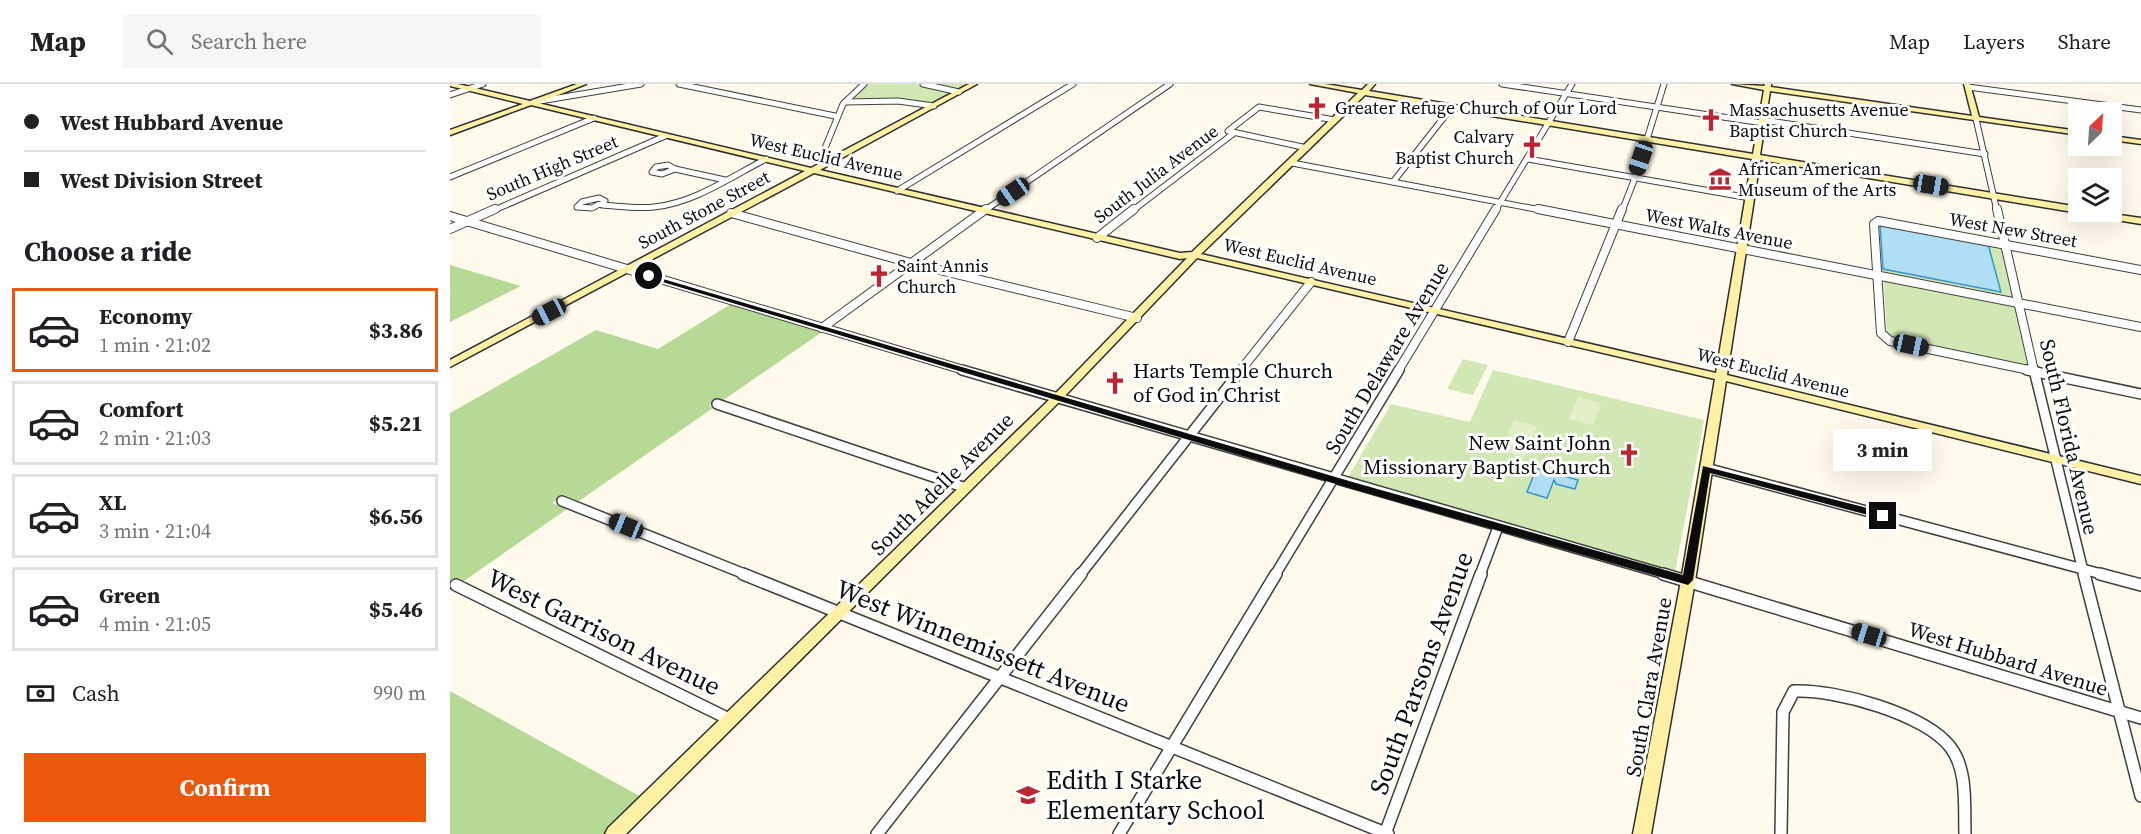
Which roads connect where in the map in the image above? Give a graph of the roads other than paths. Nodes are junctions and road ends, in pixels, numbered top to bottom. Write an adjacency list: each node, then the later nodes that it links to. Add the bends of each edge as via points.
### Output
1 (450, 84): 18 (street, West Euclid Avenue)
2 (483, 84): 18 (street)
3 (583, 84): 24 (street)
4 (641, 84): 24 (street)
5 (679, 84): 29 (street)
6 (864, 84): 23 (street)
7 (923, 84): 20 (street)
8 (974, 84): 20 (street, South Stone Street)
9 (1073, 84): 55 (street)
10 (1170, 84): 61 (street)
11 (1313, 84): 19 (street)
12 (1502, 84): 21 (street)
13 (1572, 84): 21 (street, South Delaware Avenue)
14 (1664, 84): 27 (street)
15 (1735, 84): 17 (street)
16 (1968, 85): 28 (street); 31 (street, South Florida Avenue)
17 (1767, 86): 31 (street); 33 (street, South Clara Avenue)
18 (470, 88): 22 (street); 24 (street, West Euclid Avenue)
19 (1368, 88): 26 (street); 32 (street, South Adelle Avenue)
20 (959, 92): 25 (street, South Stone Street)
21 (1566, 94): 27 (street); 34 (street, South Delaware Avenue)
22 (450, 95)
23 (845, 102): 25 (street, via 898,101); 29 (street)
24 (531, 103): 30 (street, West Euclid Avenue); 37 (street)
25 (933, 106): 50 (street, South Stone Street)
26 (1452, 107): 34 (street); 54 (street)
27 (1657, 107): 33 (street); 39 (street)
28 (2141, 110)
29 (835, 116): 43 (street)
30 (594, 118): 38 (street, West Euclid Avenue); 51 (street)
31 (1976, 119): 36 (street); 44 (street, South Florida Avenue)
32 (1335, 120): 35 (street, via 1259,107); 42 (street, South Adelle Avenue)
33 (1763, 122): 44 (street); 45 (street, South Clara Avenue)
34 (1551, 123): 39 (street); 47 (street, South Delaware Avenue)
35 (1231, 132): 42 (street); 69 (street, South Julia Avenue)
36 (2068, 132)
37 (450, 133)
38 (665, 136): 46 (street, West Euclid Avenue); 65 (street, South High Street)
39 (1648, 139): 45 (street); 52 (street)
40 (2122, 139): 41 (street)
41 (2141, 142)
42 (1307, 147): 48 (street, South Adelle Avenue)
43 (825, 148)
44 (1985, 154): 56 (street, South Florida Avenue)
45 (1757, 156): 56 (street); 57 (street, South Clara Avenue)
46 (766, 159): 50 (street, West Euclid Avenue); 53 (street)
47 (1528, 159): 52 (street); 58 (street, South Delaware Avenue)
48 (1292, 163): 54 (street, West Walts Avenue); 72 (street, South Adelle Avenue)
49 (675, 168): 53 (street)
50 (813, 171): 55 (street, West Euclid Avenue); 62 (street, South Stone Street)
51 (450, 177)
52 (1635, 178): 57 (street); 67 (street)
53 (725, 180): 59 (street, via 662,206)
54 (1393, 182): 58 (street, West Walts Avenue)
55 (897, 191): 61 (street, West Euclid Avenue)
56 (1994, 196): 60 (street); 70 (street, South Florida Avenue)
57 (1750, 198): 71 (street, South Clara Avenue)
58 (1503, 203): 67 (street, West Walts Avenue); 79 (street, South Delaware Avenue)
59 (602, 205)
60 (2068, 208)
61 (984, 211): 69 (street, West Euclid Avenue); 73 (street)
62 (732, 213): 73 (street); 74 (street, South Stone Street)
63 (450, 216): 65 (street, West Hubbard Avenue)
64 (2122, 218): 66 (street)
65 (467, 221): 68 (street, South High Street); 74 (street, West Hubbard Avenue)
66 (2141, 221)
67 (1617, 225): 71 (street, West Walts Avenue); 83 (street)
68 (450, 229)
69 (1097, 238): 72 (street, West Euclid Avenue, via 1180,256)
70 (2005, 244): 75 (street, West New Street); 76 (street, West New Street, via 1878,221 1874,224); 78 (street, South Florida Avenue)
71 (1741, 248): 76 (street, West Walts Avenue); 86 (street, South Clara Avenue)
72 (1196, 255): 77 (street, West Euclid Avenue); 80 (street, South Adelle Avenue)
73 (912, 263): 80 (street); 82 (street)
74 (627, 269): 82 (street, West Hubbard Avenue); 84 (street, South Stone Street)
75 (2141, 270)
76 (1879, 274): 78 (street, West Walts Avenue); 85 (street, via 1881,333 1890,341)
77 (1311, 282): 79 (street, West Euclid Avenue); 90 (street)
78 (2019, 302): 81 (street, West Walts Avenue); 85 (street, South Florida Avenue)
79 (1437, 311): 83 (street, West Euclid Avenue); 93 (street, South Delaware Avenue)
80 (1137, 318): 88 (street, South Adelle Avenue)
81 (2141, 327)
82 (822, 328): 88 (street, West Hubbard Avenue)
83 (1568, 342): 86 (street, West Euclid Avenue)
84 (450, 364)
85 (2035, 371): 87 (street); 91 (street, South Florida Avenue)
86 (1721, 377): 91 (street, West Euclid Avenue); 92 (street, South Clara Avenue)
87 (2141, 394)
88 (1058, 397): 90 (street, West Hubbard Avenue); 95 (street, South Adelle Avenue)
89 (717, 404): 95 (street)
90 (1188, 435): 93 (street, West Hubbard Avenue); 103 (street)
91 (2054, 458): 94 (street, West Euclid Avenue); 98 (street, South Florida Avenue)
92 (1706, 468): 98 (street); 99 (street, South Clara Avenue)
93 (1334, 480): 97 (street, West Hubbard Avenue); 107 (street, South Delaware Avenue)
94 (2141, 480)
95 (966, 488): 102 (street, South Adelle Avenue)
96 (561, 501): 102 (street, West Winnemissett Avenue)
97 (1498, 527): 99 (street, West Hubbard Avenue); 112 (street, South Parsons Avenue)
98 (2082, 569): 101 (street); 104 (street, South Florida Avenue)
99 (1688, 580): 104 (street, West Hubbard Avenue); 113 (street, South Clara Avenue)
100 (456, 585): 106 (street, West Garrison Avenue)
101 (2141, 585)
102 (840, 612): 103 (street, West Winnemissett Avenue); 106 (street, South Adelle Avenue)
103 (1003, 677): 107 (street, West Winnemissett Avenue); 110 (street)
104 (2119, 711): 105 (street, West Hubbard Avenue); 108 (street, South Florida Avenue)
105 (2141, 718)
106 (731, 720): 109 (street, South Adelle Avenue)
107 (1171, 746): 111 (street, South Delaware Avenue); 112 (street, West Winnemissett Avenue)
108 (2141, 796)
109 (614, 834)
110 (877, 834)
111 (1119, 834)
112 (1386, 834)
113 (1642, 834)
114 (1781, 834): 115 (street, via 1783,712 1794,692 1817,689 1901,714 1951,747 1962,778)
115 (1965, 834)

